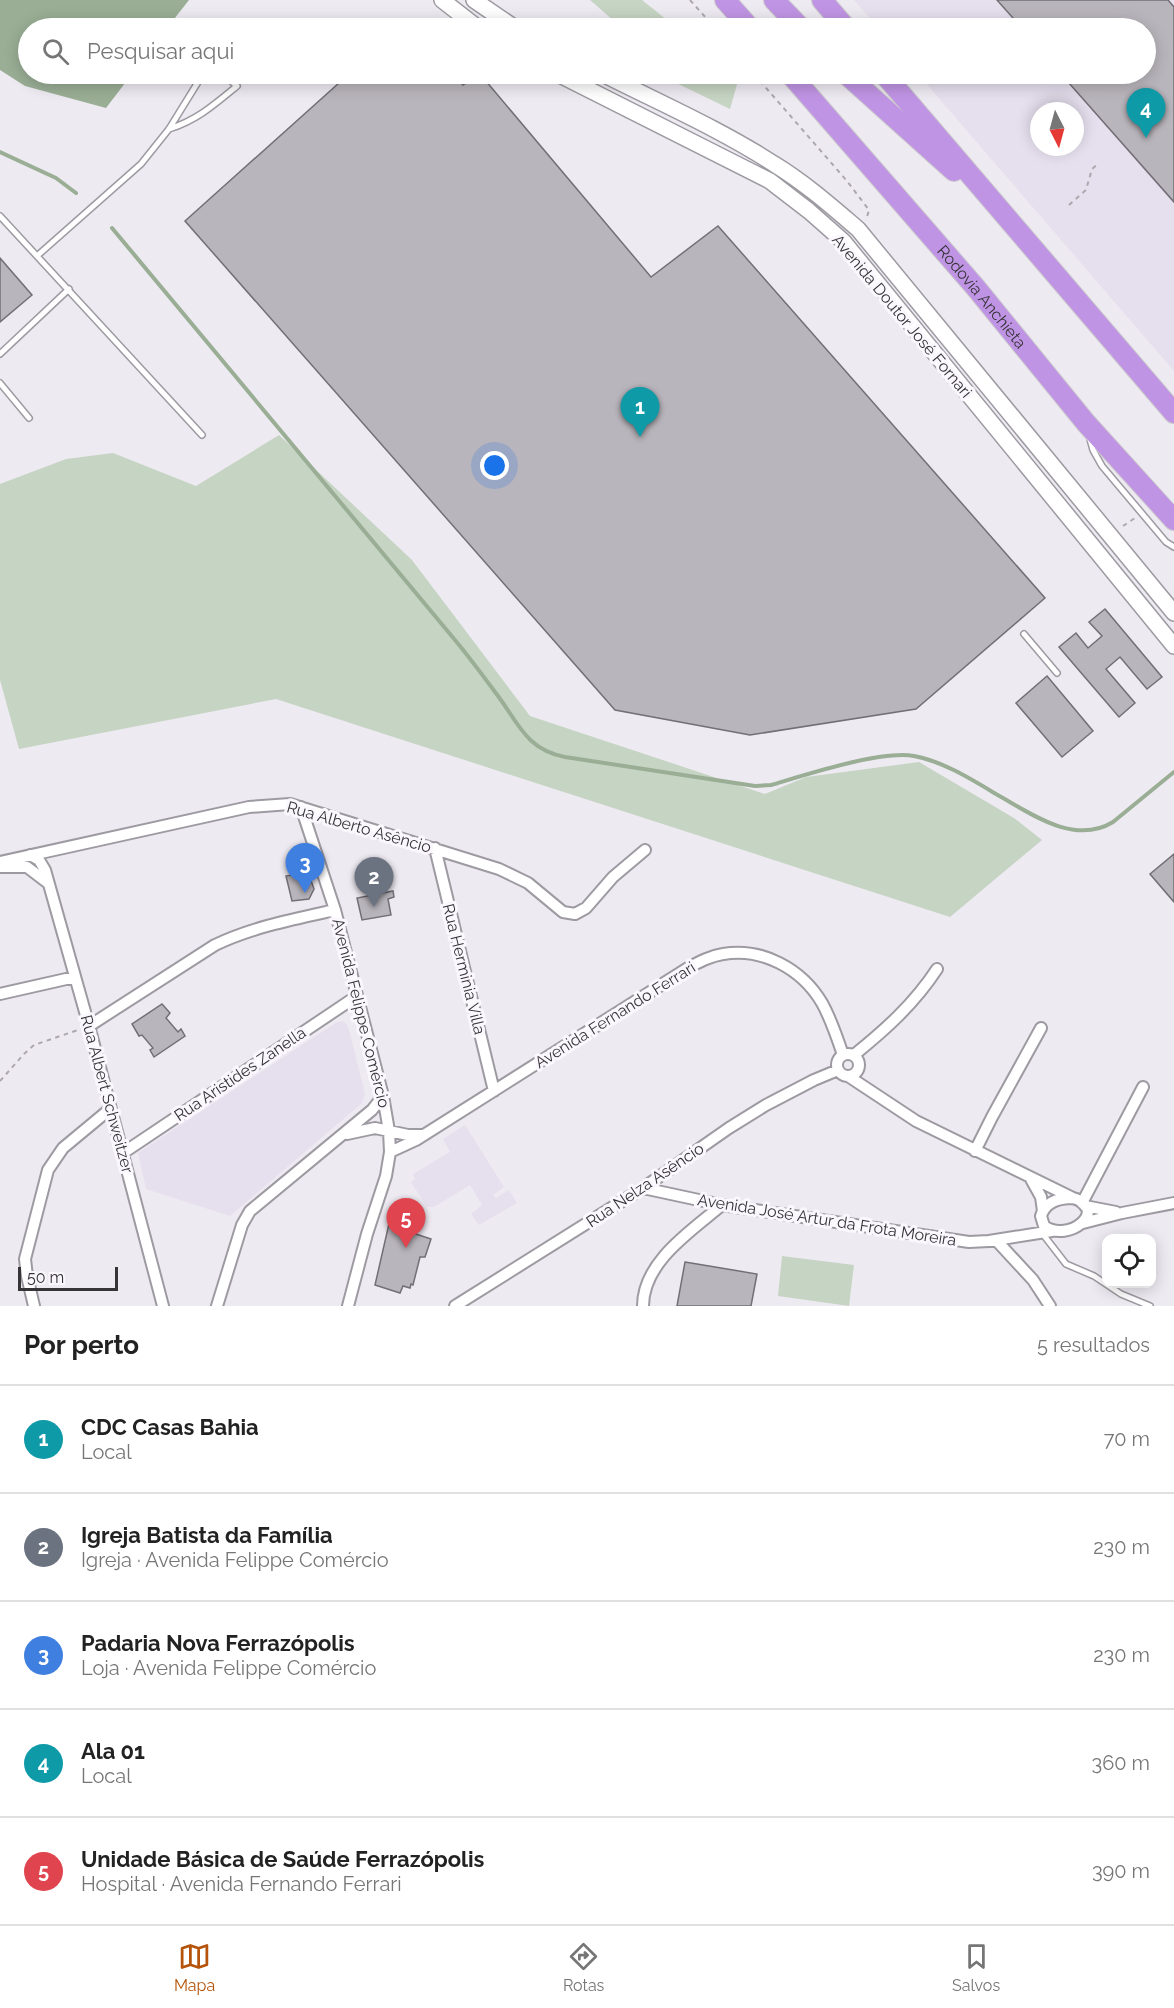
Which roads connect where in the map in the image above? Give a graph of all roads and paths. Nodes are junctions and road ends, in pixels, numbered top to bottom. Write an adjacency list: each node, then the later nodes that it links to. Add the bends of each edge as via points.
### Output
1 (442, 0): 7 (street)
2 (474, 0): 8 (street)
3 (690, 0): 9 (path)
4 (725, 0): 10 (highway)
5 (774, 0): 11 (highway)
6 (822, 0): 12 (highway)
7 (465, 18)
8 (500, 18)
9 (706, 18)
10 (741, 18)
11 (791, 18)
12 (837, 18)
13 (197, 84): 21 (lane)
14 (235, 84): 21 (lane, via 237,86 210,108 188,123)
15 (578, 84): 41 (street, Avenida Doutor José Fornari, via 770,181 843,241)
16 (623, 84): 26 (street, Avenida Doutor José Fornari, via 773,163)
17 (763, 84): 26 (path, via 869,210)
18 (799, 84): 33 (highway, Rodovia Anchieta, via 976,288)
19 (857, 84): 25 (highway)
20 (893, 84): 25 (highway)
21 (169, 129): 27 (lane, via 141,164)
22 (1099, 163): 23 (path, via 1092,169 1086,190)
23 (1069, 205)
24 (0, 216): 27 (lane)
25 (1016, 227): 31 (highway)
26 (858, 229): 37 (street, Avenida Doutor José Fornari)
27 (38, 255): 28 (lane)
28 (69, 289): 29 (lane); 34 (lane)
29 (0, 354)
30 (0, 383): 32 (lane)
31 (1174, 413)
32 (29, 418)
33 (1086, 423): 35 (lane, via 1102,466); 36 (highway, Rodovia Anchieta)
34 (202, 435)
35 (1142, 512): 37 (path); 38 (lane)
36 (1174, 520)
37 (1111, 535): 39 (street, Avenida Doutor José Fornari)
38 (1174, 547)
39 (1174, 613)
40 (1024, 634): 42 (lane)
41 (1174, 646)
42 (1057, 673)
43 (302, 807): 44 (street, Rua Alberto Asêncio, via 249,807); 45 (street, Rua Alberto Asêncio); 50 (street, Avenida Felippe Comércio)
44 (64, 848): 47 (street, Rua Alberto Asêncio); 49 (street, via 50,862)
45 (435, 848): 46 (street, Rua Alberto Asêncio, via 499,868 569,914 586,908 613,877); 62 (street, Rua Herminia Villa)
46 (645, 850)
47 (30, 855): 48 (street, Rua Alberto Asêncio); 49 (street, Rua Albert Schweitzer, via 42,863)
48 (0, 865): 49 (street, Rua Alberto Asêncio, via 27,867)
49 (48, 883): 52 (street, Rua Albert Schweitzer)
50 (335, 910): 54 (street, Avenida Felippe Comércio); 55 (street, via 279,922 214,945)
51 (937, 969): 57 (street, via 890,1026)
52 (75, 977): 53 (street); 55 (street, Rua Albert Schweitzer)
53 (0, 994)
54 (357, 996): 63 (street, Avenida Felippe Comércio); 71 (street, Rua Aristides Zanella)
55 (89, 1026): 60 (path, via 34,1045); 65 (street, Rua Albert Schweitzer)
56 (1041, 1028): 69 (street)
57 (848, 1055): 58 (street, via 858,1061); 59 (street, via 837,1060); 62 (street, Avenida Fernando Ferrari, via 826,1010 806,981 777,962 732,953 688,968)
58 (858, 1068): 59 (street, via 855,1073); 64 (street)
59 (843, 1073): 64 (street); 73 (street, Rua Nelza Asêncio, via 813,1080 748,1117)
60 (0, 1081)
61 (1143, 1087): 74 (street)
62 (494, 1090): 67 (street, Avenida Fernando Ferrari)
63 (383, 1096): 66 (street, Avenida Felippe Comércio); 68 (street)
64 (879, 1096): 69 (street, via 916,1121)
65 (110, 1109): 71 (street, Rua Albert Schweitzer); 83 (street, via 63,1148 48,1170 25,1259)
66 (389, 1131): 67 (street); 68 (street, via 369,1128); 70 (street, Avenida Felippe Comércio)
67 (424, 1135): 70 (street, Avenida Fernando Ferrari)
68 (336, 1139): 85 (street, via 250,1212 242,1225)
69 (975, 1151): 72 (street)
70 (390, 1152): 86 (street)
71 (123, 1153): 84 (street, Rua Albert Schweitzer)
72 (1031, 1179): 74 (street); 77 (street, via 1041,1197)
73 (643, 1188): 76 (street, Avenida José Artur da Frota Moreira); 87 (street, Rua Nelza Asêncio)
74 (1080, 1202): 77 (street, via 1055,1201); 78 (street); 79 (street, via 1087,1213)
75 (1174, 1203): 78 (street)
76 (722, 1205): 82 (street, Avenida José Artur da Frota Moreira, via 943,1239); 88 (street, via 662,1261 648,1282)
77 (1042, 1213): 80 (street); 81 (street, Avenida José Artur da Frota Moreira, via 1031,1226)
78 (1122, 1213): 79 (street)
79 (1083, 1223): 80 (street, via 1070,1229)
80 (1047, 1231): 81 (street, Avenida José Artur da Frota Moreira); 90 (lane, via 1066,1264)
81 (1012, 1236): 82 (street, Avenida José Artur da Frota Moreira)
82 (996, 1240): 89 (street, via 1033,1280)
83 (34, 1306)
84 (163, 1306)
85 (217, 1306)
86 (348, 1306)
87 (454, 1306)
88 (643, 1306)
89 (1050, 1306)
90 (1150, 1306)

